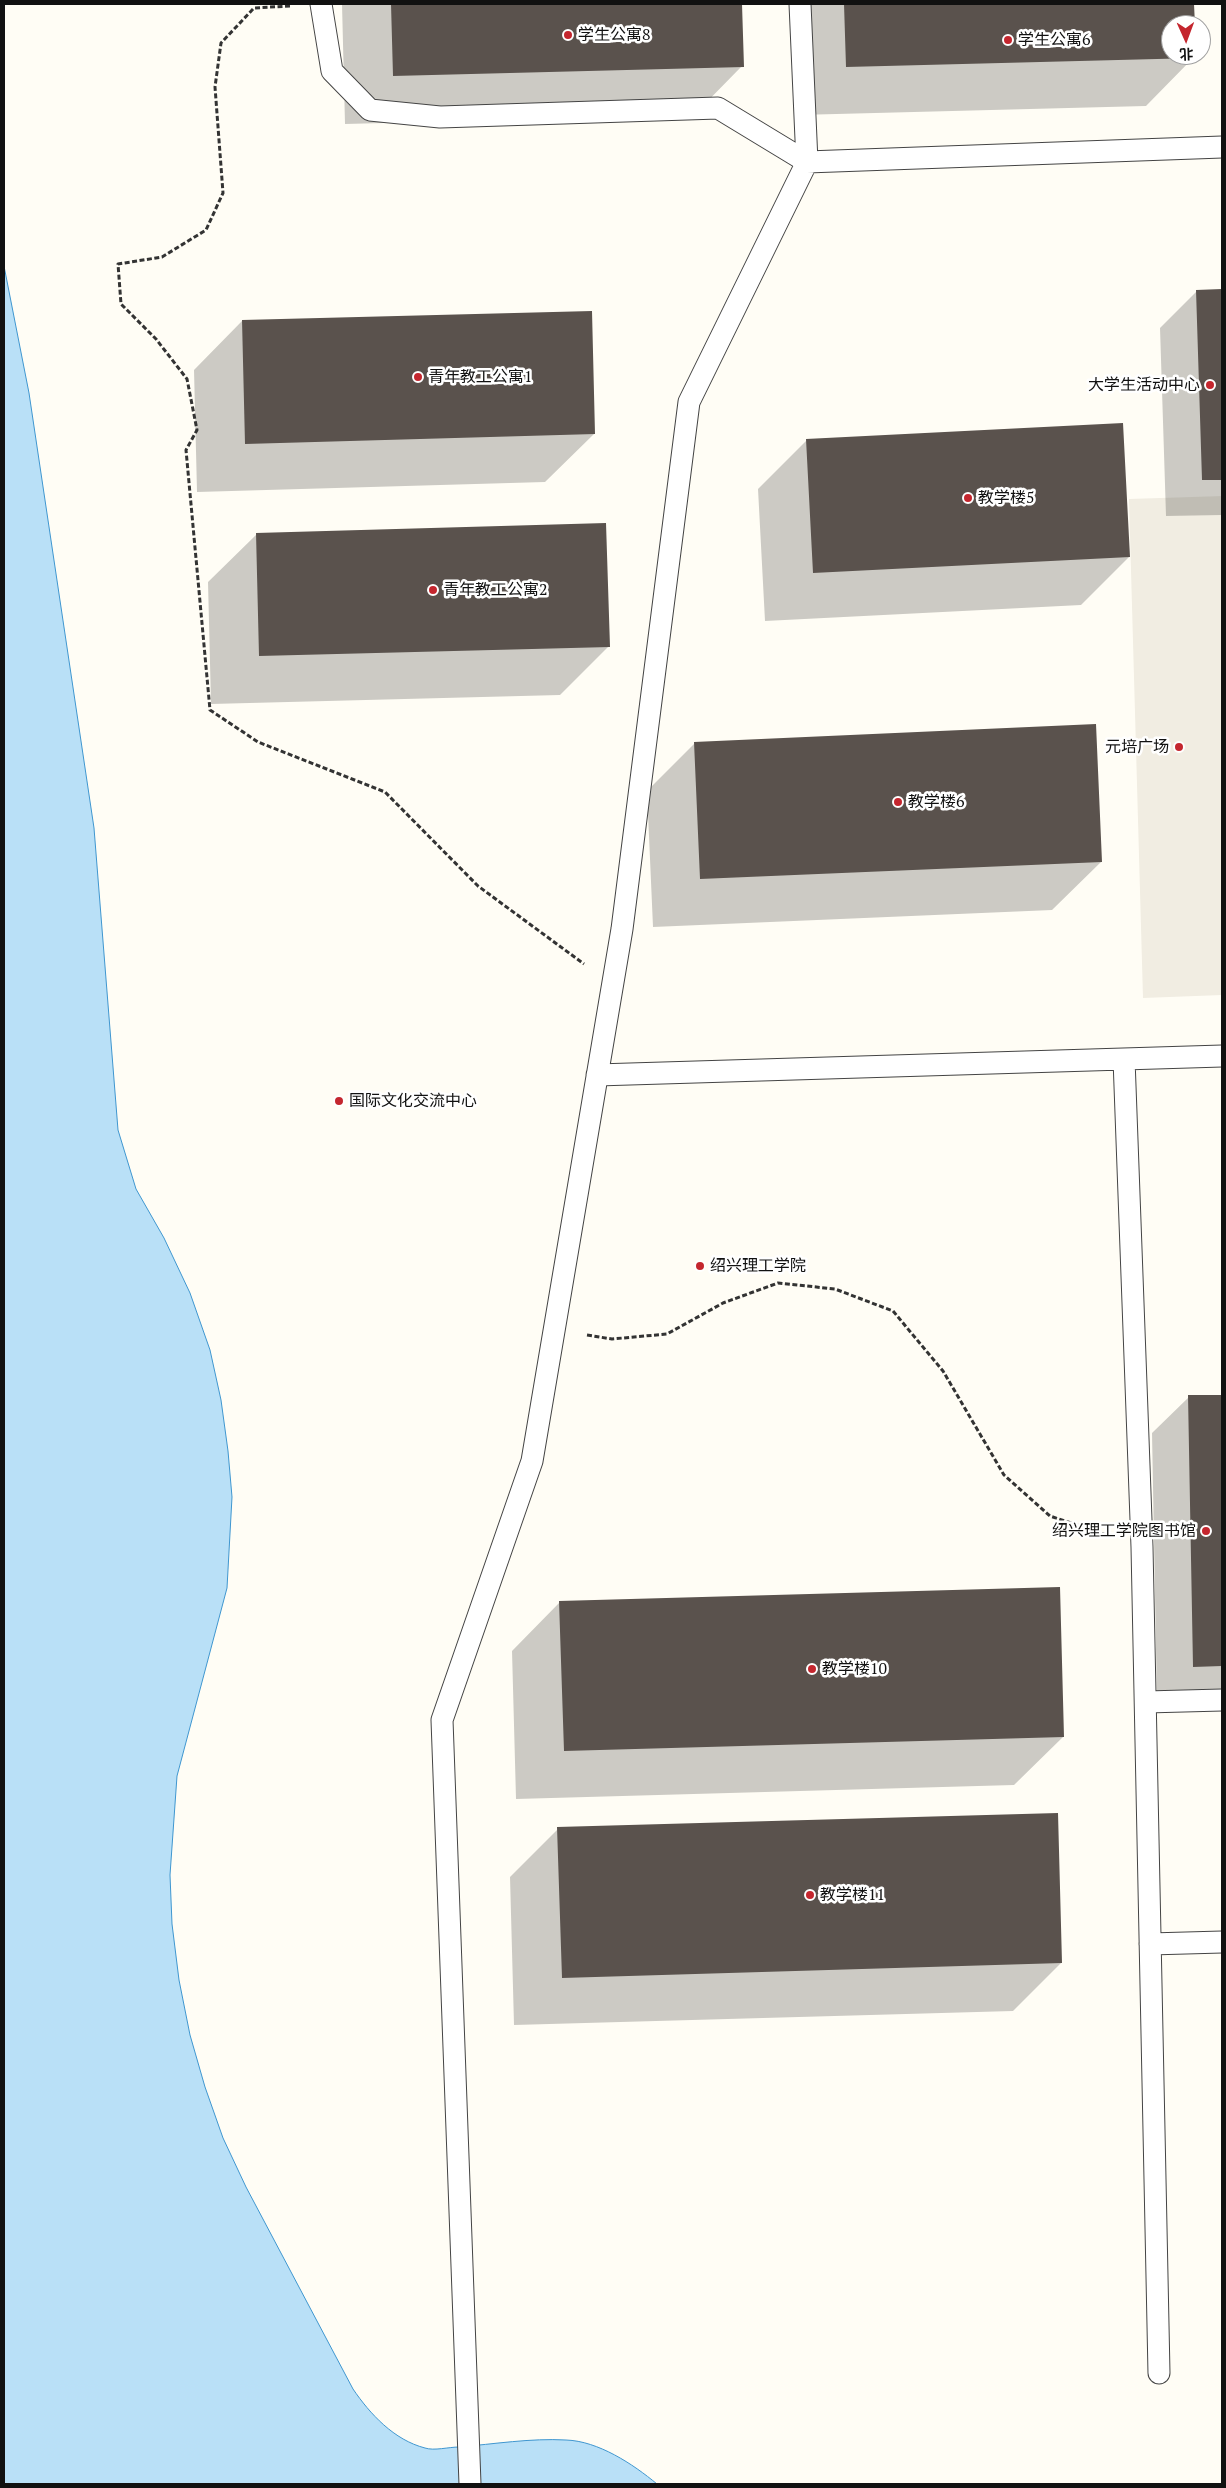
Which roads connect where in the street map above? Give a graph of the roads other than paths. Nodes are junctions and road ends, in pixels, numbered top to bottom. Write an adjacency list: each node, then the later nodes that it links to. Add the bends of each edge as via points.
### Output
1 (321, 4): 4 (lane, via 332,71 370,110 440,118 718,108)
2 (800, 4): 4 (lane)
3 (1222, 147): 4 (lane)
4 (807, 162): 7 (lane, via 688,402 622,929)
5 (1222, 1056): 6 (lane)
6 (1124, 1059): 7 (lane); 9 (lane)
7 (597, 1075): 13 (lane, via 532,1461 442,1720)
8 (1222, 1700): 9 (lane)
9 (1146, 1702): 11 (lane)
10 (1222, 1942): 11 (lane)
11 (1150, 1944): 12 (lane)
12 (1160, 2373)
13 (470, 2484)

